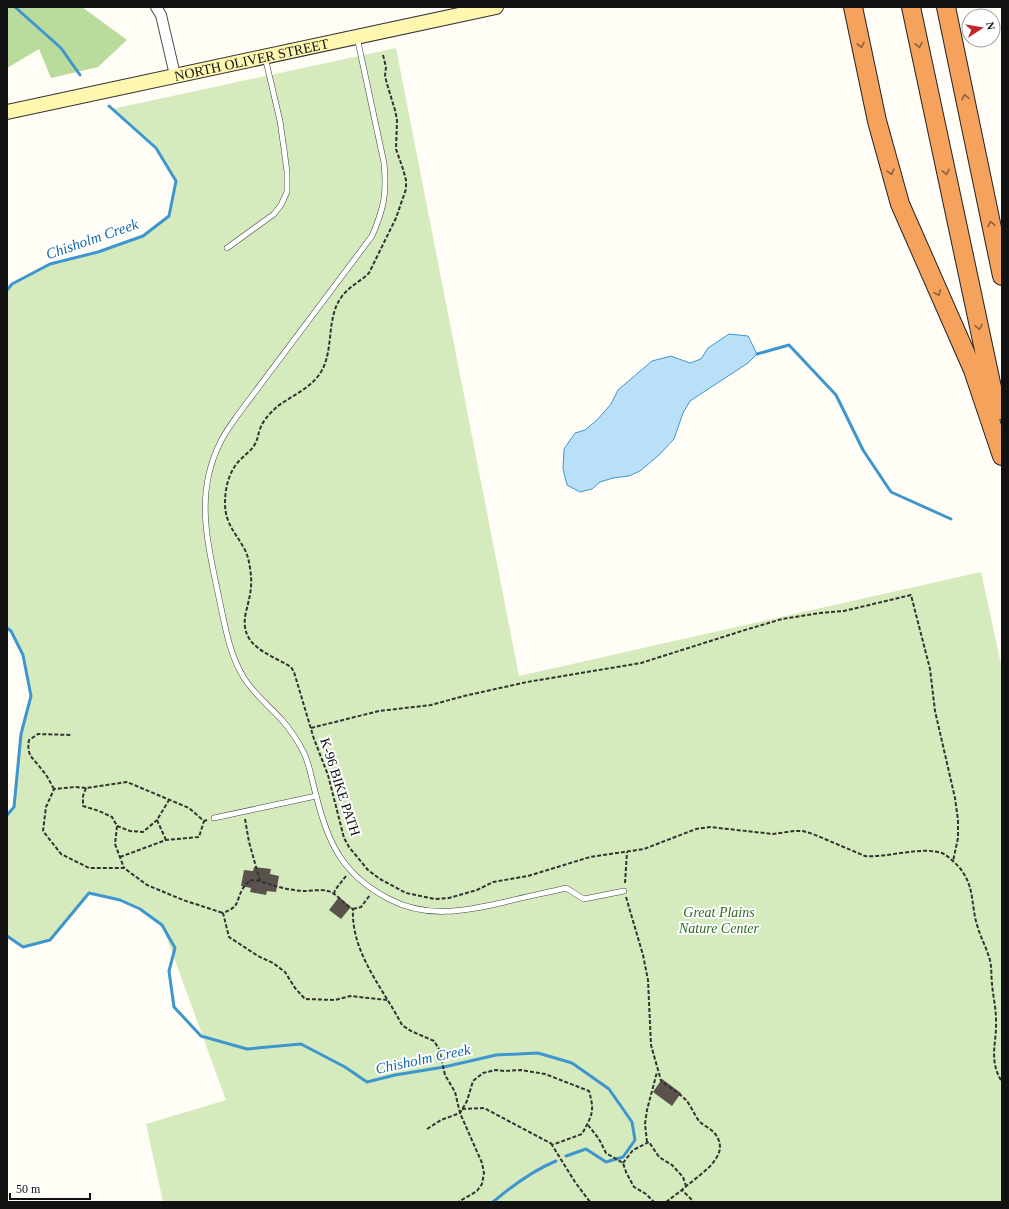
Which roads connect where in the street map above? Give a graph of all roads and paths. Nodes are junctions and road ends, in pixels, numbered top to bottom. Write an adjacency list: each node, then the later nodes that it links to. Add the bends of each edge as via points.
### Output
1 (156, 7): 9 (street, via 161,15)
2 (496, 7): 6 (main road, NORTH OLIVER STREET)
3 (853, 7): 14 (highway, one-way to 14, via 877,121 900,204 973,370)
4 (911, 7): 13 (highway, one-way to 13)
5 (946, 7): 12 (highway, one-way to 5)
6 (357, 36): 8 (main road, NORTH OLIVER STREET); 19 (lane, via 384,163 385,199 380,217 372,236 228,429 213,458 204,509 210,554 227,639 234,660 244,679 295,737 310,770)
7 (383, 55): 15 (path, K-96 BIKE PATH, via 386,84 397,120 396,149 406,180 406,189 396,218 369,273 344,294 338,304 333,316 328,352 322,371 311,384 278,406 264,421 253,448 233,469 225,504 230,528 244,549 250,567 252,581 245,616 246,632 256,648 291,667)
8 (265, 56): 9 (main road, NORTH OLIVER STREET); 11 (lane, via 283,142 287,192 274,214)
9 (175, 75): 10 (main road, NORTH OLIVER STREET)
10 (7, 112)
11 (227, 248)
12 (1002, 276)
13 (1002, 435)
14 (1002, 456)
15 (311, 728): 27 (path, K-96 BIKE PATH, via 326,769 340,826 349,847 368,870 406,893 435,899 449,898 477,890 493,882 528,876 601,854); 29 (path, via 379,711 431,705 527,682 641,663 782,619 844,611 911,595 930,669 935,711 958,820 958,838)
16 (71, 736): 18 (path, via 38,734 29,740 28,748 33,761 42,769)
17 (86, 788): 18 (path, via 75,786); 20 (path, via 127,782); 25 (path, via 83,806 112,817)
18 (54, 789): 30 (path, via 46,807 43,831 61,854 88,868)
19 (316, 796): 21 (lane); 31 (lane, via 332,844)
20 (169, 800): 23 (path); 24 (path, via 189,808)
21 (243, 812): 22 (lane); 32 (path)
22 (214, 818): 24 (path)
23 (157, 820): 25 (path, via 143,832); 26 (path)
24 (204, 821): 26 (path, via 199,837)
25 (117, 826): 28 (path, via 116,844)
26 (166, 840): 28 (path)
27 (627, 852): 29 (path, K-96 BIKE PATH, via 644,849 696,829 710,827 773,834 803,831 865,856 934,852 944,854); 33 (path)
28 (120, 857): 30 (path)
29 (953, 861): 38 (path, K-96 BIKE PATH, via 969,881 978,929 990,957 996,1020 994,1066)
30 (124, 868): 35 (path, via 147,885)
31 (350, 871): 33 (lane, via 391,900 419,909 438,911 468,910 566,888 584,899); 34 (path)
32 (260, 881): 34 (path, via 286,889 328,890); 35 (path, via 250,880 242,889 233,909)
33 (624, 890): 37 (path, via 648,980 651,1045)
34 (334, 894): 36 (path, via 353,909 355,936 364,959)
35 (223, 913): 36 (path, via 229,937 285,972 295,988 306,998 335,1000 350,996)
36 (388, 1000): 40 (path, via 402,1025 434,1041 439,1049 445,1075 455,1092)
37 (658, 1071): 43 (path, via 646,1110); 46 (path, via 661,1081 687,1101 692,1112 716,1135 718,1142 719,1149 710,1167)
38 (1002, 1082)
39 (462, 1109): 40 (path); 41 (path, via 473,1081 483,1073 495,1070 521,1070 545,1074 589,1091 593,1106); 44 (path, via 484,1108 536,1134)
40 (460, 1113): 42 (path); 48 (path, via 484,1173 482,1184 477,1191)
41 (588, 1124): 44 (path, via 582,1134); 45 (path, via 606,1153)
42 (427, 1129)
43 (647, 1142): 45 (path, via 633,1150); 46 (path, via 659,1157 680,1173)
44 (552, 1145): 49 (path)
45 (623, 1164): 50 (path, via 634,1187)
46 (686, 1186): 47 (path)
47 (682, 1190): 51 (path); 52 (path)
48 (458, 1202)
49 (590, 1202)
50 (654, 1202)
51 (666, 1202)
52 (694, 1202)

